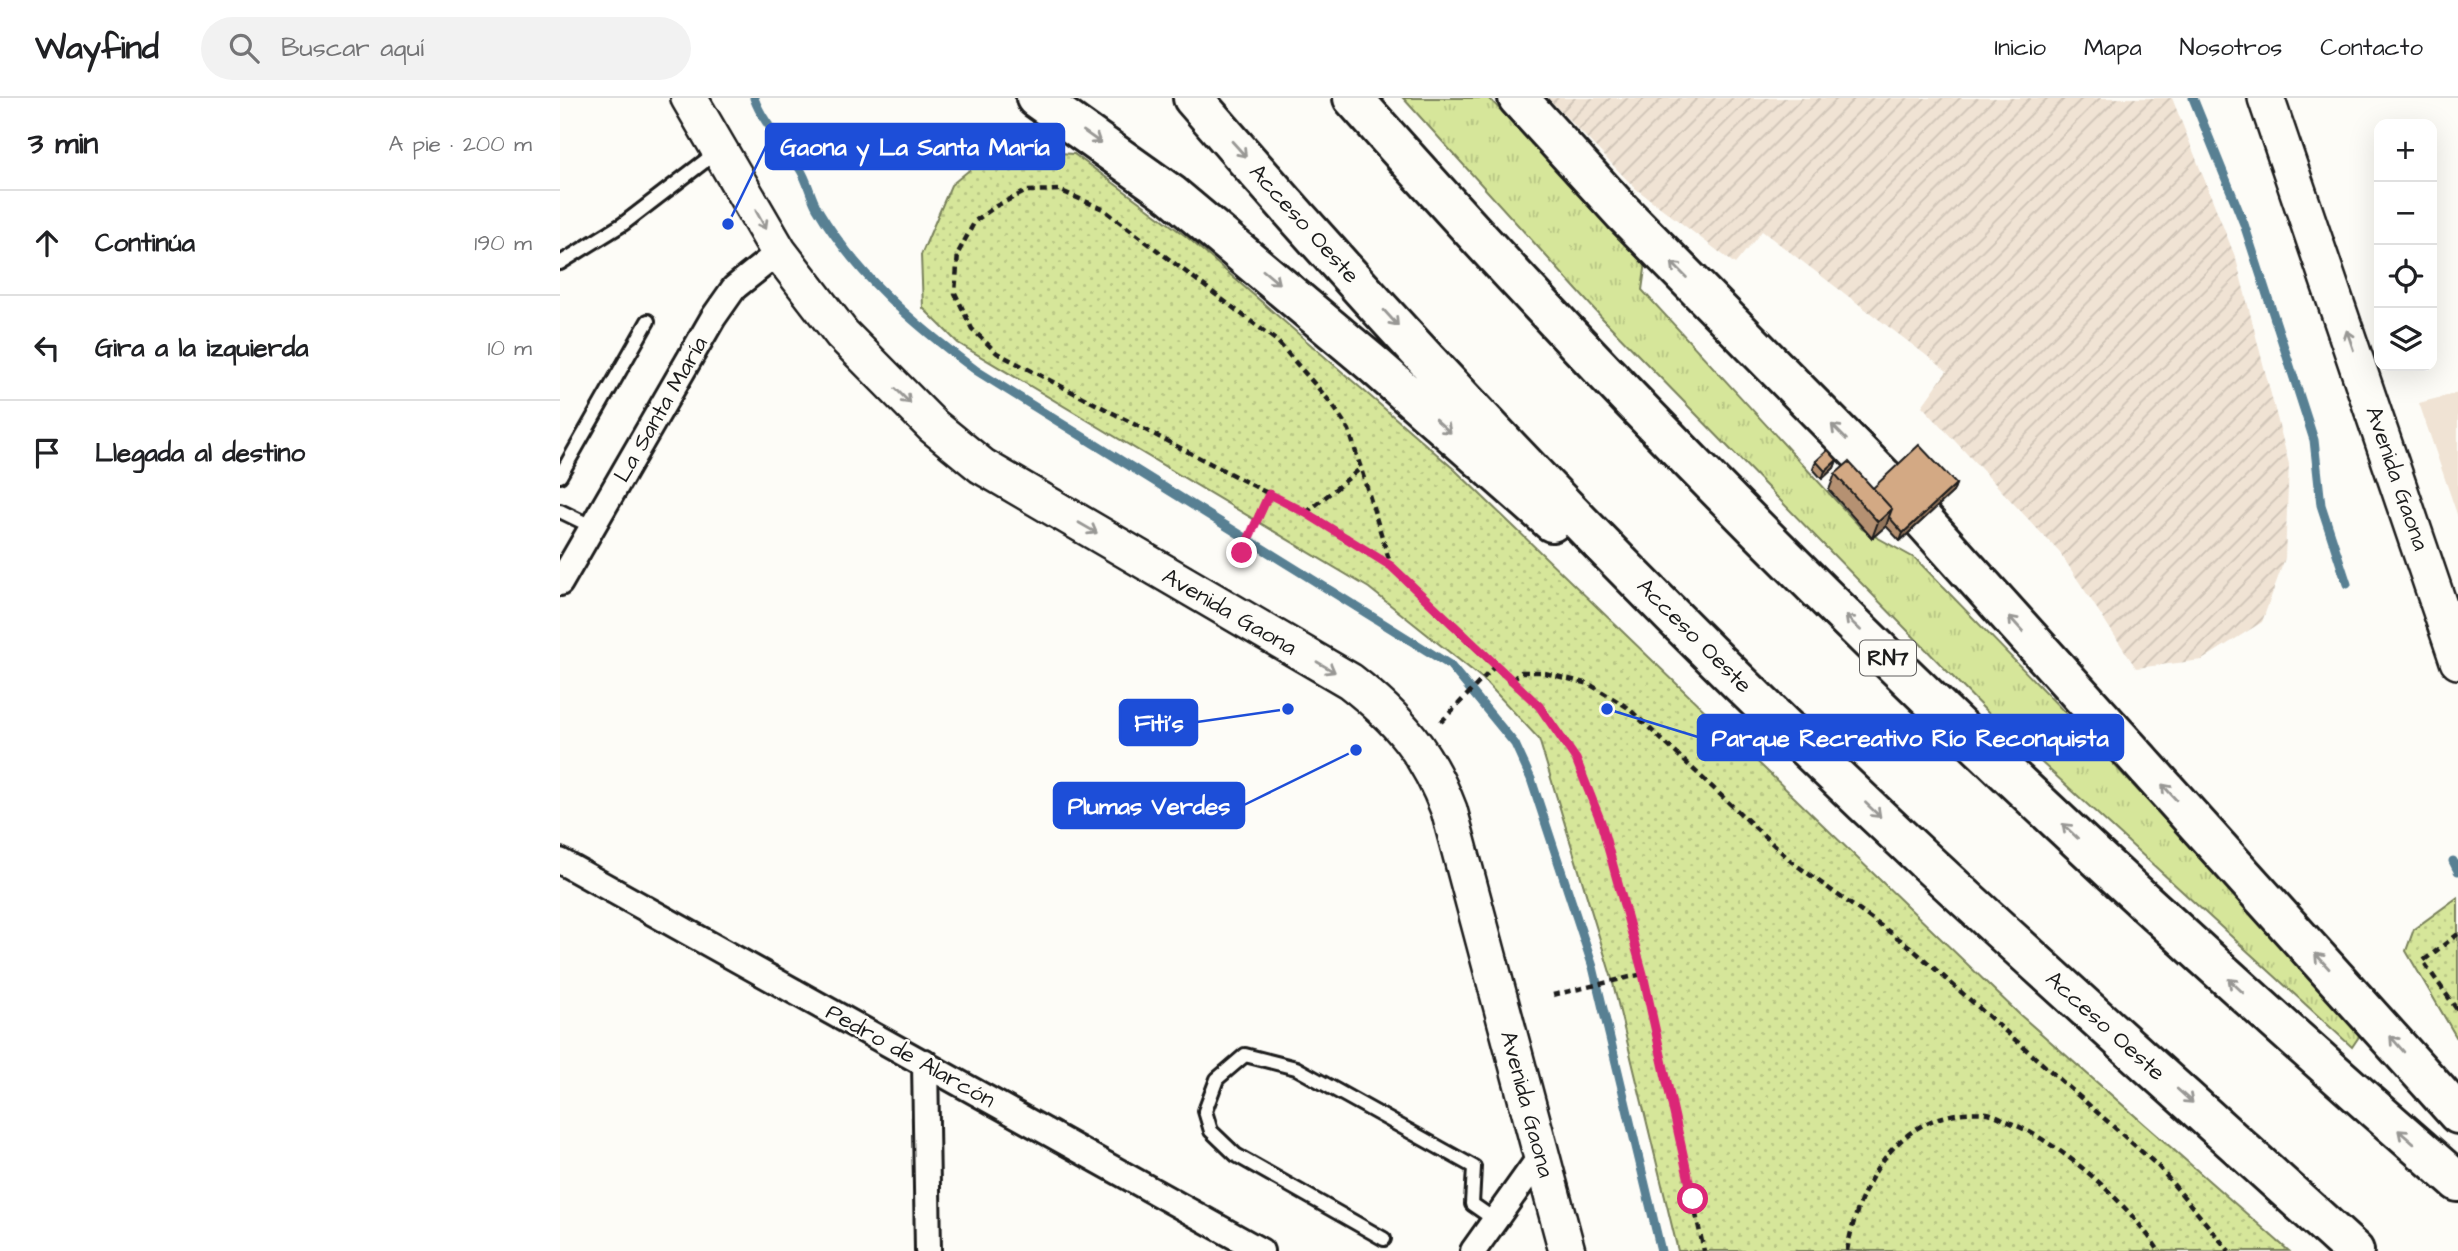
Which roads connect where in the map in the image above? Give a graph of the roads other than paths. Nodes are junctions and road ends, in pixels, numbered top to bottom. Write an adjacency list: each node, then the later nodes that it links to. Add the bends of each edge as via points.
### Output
1 (689, 98): 7 (street, Avenida Gaona)
2 (1036, 98): 19 (highway, one-way to 19, via 1172,195 1363,355)
3 (1194, 98): 19 (highway, Acceso Oeste, one-way to 19, via 1428,359 1610,551)
4 (1353, 98): 24 (highway, RN7, one-way to 4, via 2291,1037 1760,533 1533,297)
5 (1518, 98): 12 (highway, one-way to 5, via 1623,213)
6 (2266, 98): 17 (street, Avenida Gaona, one-way to 6)
7 (721, 149): 8 (street, Avenida Gaona, one-way to 8); 9 (lane, via 623,224)
8 (779, 252): 15 (street, La Santa María, via 734,288 720,308); 23 (street, Avenida Gaona, one-way to 23, via 842,334 933,426 982,466 1350,681 1398,722 1435,774 1449,810)
9 (560, 263)
10 (648, 321): 11 (lane)
11 (560, 476)
12 (1887, 481)
13 (560, 511): 15 (lane)
14 (1923, 520): 22 (highway, one-way to 14)
15 (591, 526): 16 (street, La Santa María)
16 (560, 583)
17 (2449, 605): 18 (street, Avenida Gaona)
18 (2458, 661)
19 (1824, 763): 31 (highway, Acceso Oeste, one-way to 31)
20 (560, 861): 21 (street, Pedro de Alarcón)
21 (925, 1062): 27 (street); 28 (street, Pedro de Alarcón)
22 (2458, 1114)
23 (1542, 1154): 25 (street); 30 (street, Avenida Gaona)
24 (2458, 1182)
25 (1495, 1220): 26 (lane, via 1472,1204 1474,1167 1296,1068 1245,1055 1217,1079 1205,1111 1212,1131 1236,1155); 29 (street)
26 (1384, 1239)
27 (928, 1251)
28 (1261, 1251)
29 (1473, 1251)
30 (1567, 1251)
31 (2354, 1251)

